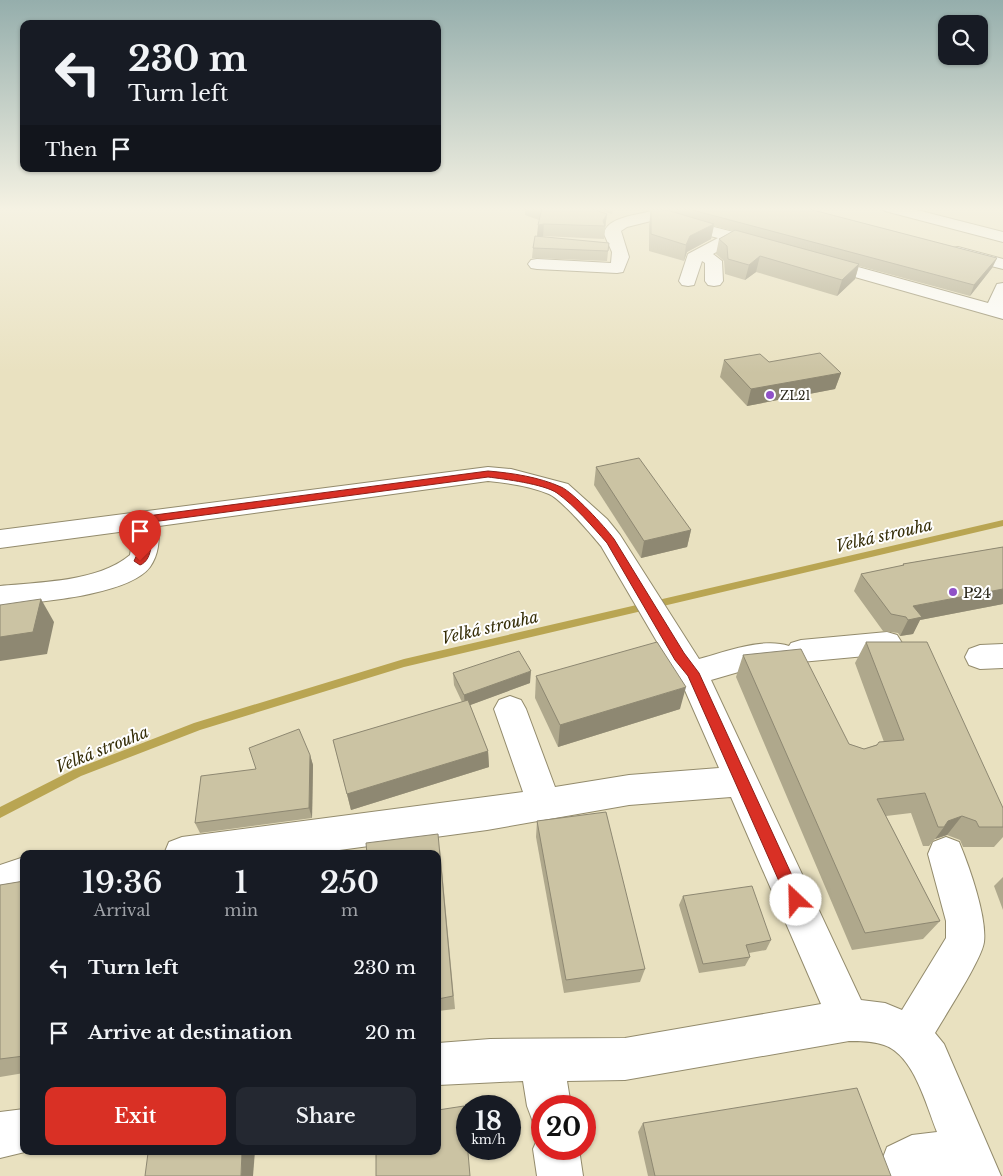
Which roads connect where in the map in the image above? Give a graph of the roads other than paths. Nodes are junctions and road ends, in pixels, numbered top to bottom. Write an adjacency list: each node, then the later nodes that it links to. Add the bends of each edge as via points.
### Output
1 (619, 263): 5 (lane, via 614,268)
2 (692, 263): 6 (lane)
3 (713, 263): 7 (lane)
4 (825, 263): 9 (lane)
5 (537, 264)
6 (688, 281)
7 (714, 281)
8 (1003, 288): 9 (lane)
9 (998, 311)
10 (147, 519): 11 (lane); 12 (lane, via 143,555 127,572 102,581); 14 (lane, via 499,474 548,485 563,492 598,525)
11 (0, 539)
12 (0, 596)
13 (887, 643): 14 (lane, via 808,664 742,659)
14 (693, 673): 16 (lane)
15 (510, 710): 17 (lane)
16 (743, 781): 17 (lane, via 629,790); 22 (lane)
17 (544, 805): 18 (lane)
18 (212, 850)
19 (946, 854): 23 (lane, via 965,921 965,943)
20 (20, 876): 21 (lane)
21 (0, 884)
22 (848, 1020): 23 (lane, via 885,1024); 24 (lane, via 625,1059)
23 (910, 1036): 30 (lane, via 929,1060)
24 (542, 1061): 25 (lane, via 481,1060); 26 (lane)
25 (441, 1064)
26 (547, 1095)
27 (20, 1132): 28 (lane)
28 (0, 1135)
29 (558, 1160): 31 (lane)
30 (973, 1163): 32 (lane, via 912,1158 903,1163)
31 (560, 1176)
32 (900, 1176)

